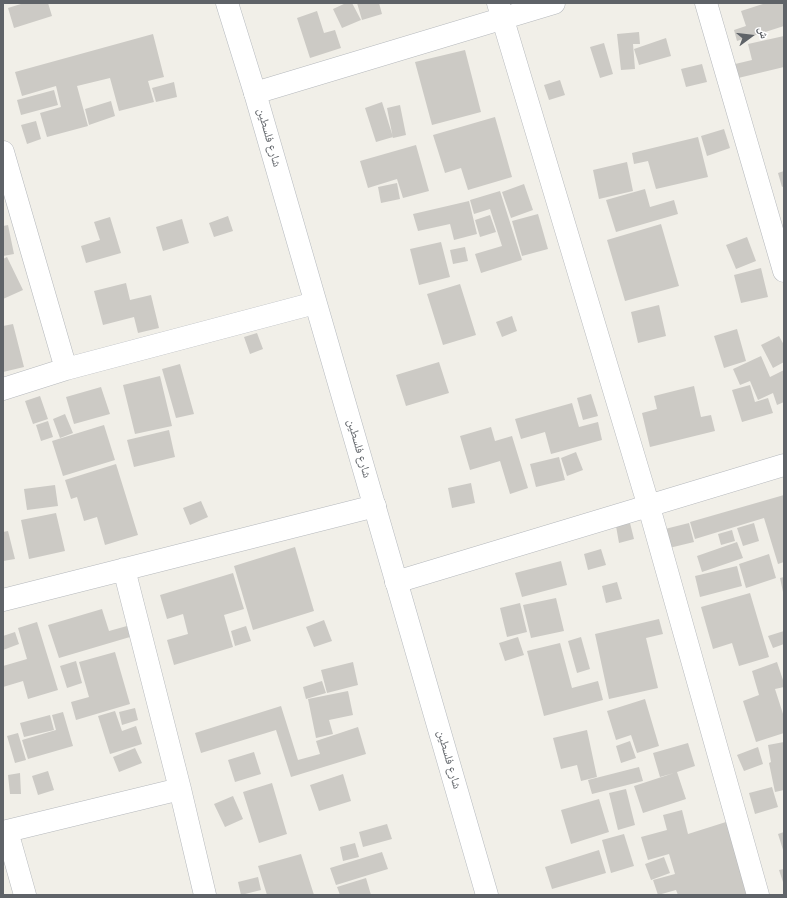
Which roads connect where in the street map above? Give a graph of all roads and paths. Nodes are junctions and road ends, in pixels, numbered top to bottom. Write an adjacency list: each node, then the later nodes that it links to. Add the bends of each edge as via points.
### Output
1 (227, 3): 5 (street, شارع فلسطين)
2 (554, 3): 4 (street)
3 (706, 3): 7 (street)
4 (500, 11): 5 (street); 13 (street)
5 (255, 93): 8 (street, شارع فلسطين)
6 (3, 152): 9 (street)
7 (784, 271)
8 (315, 303): 9 (street); 12 (street, شارع فلسطين)
9 (66, 369): 10 (street)
10 (3, 389)
11 (784, 465): 13 (street)
12 (374, 506): 14 (street); 15 (street, شارع فلسطين)
13 (649, 507): 15 (street); 22 (street)
14 (124, 569): 16 (street); 17 (street)
15 (396, 582): 21 (street, شارع فلسطين)
16 (3, 600)
17 (180, 789): 18 (street); 20 (street)
18 (5, 832): 19 (street)
19 (25, 895)
20 (205, 895)
21 (487, 895)
22 (758, 895)

